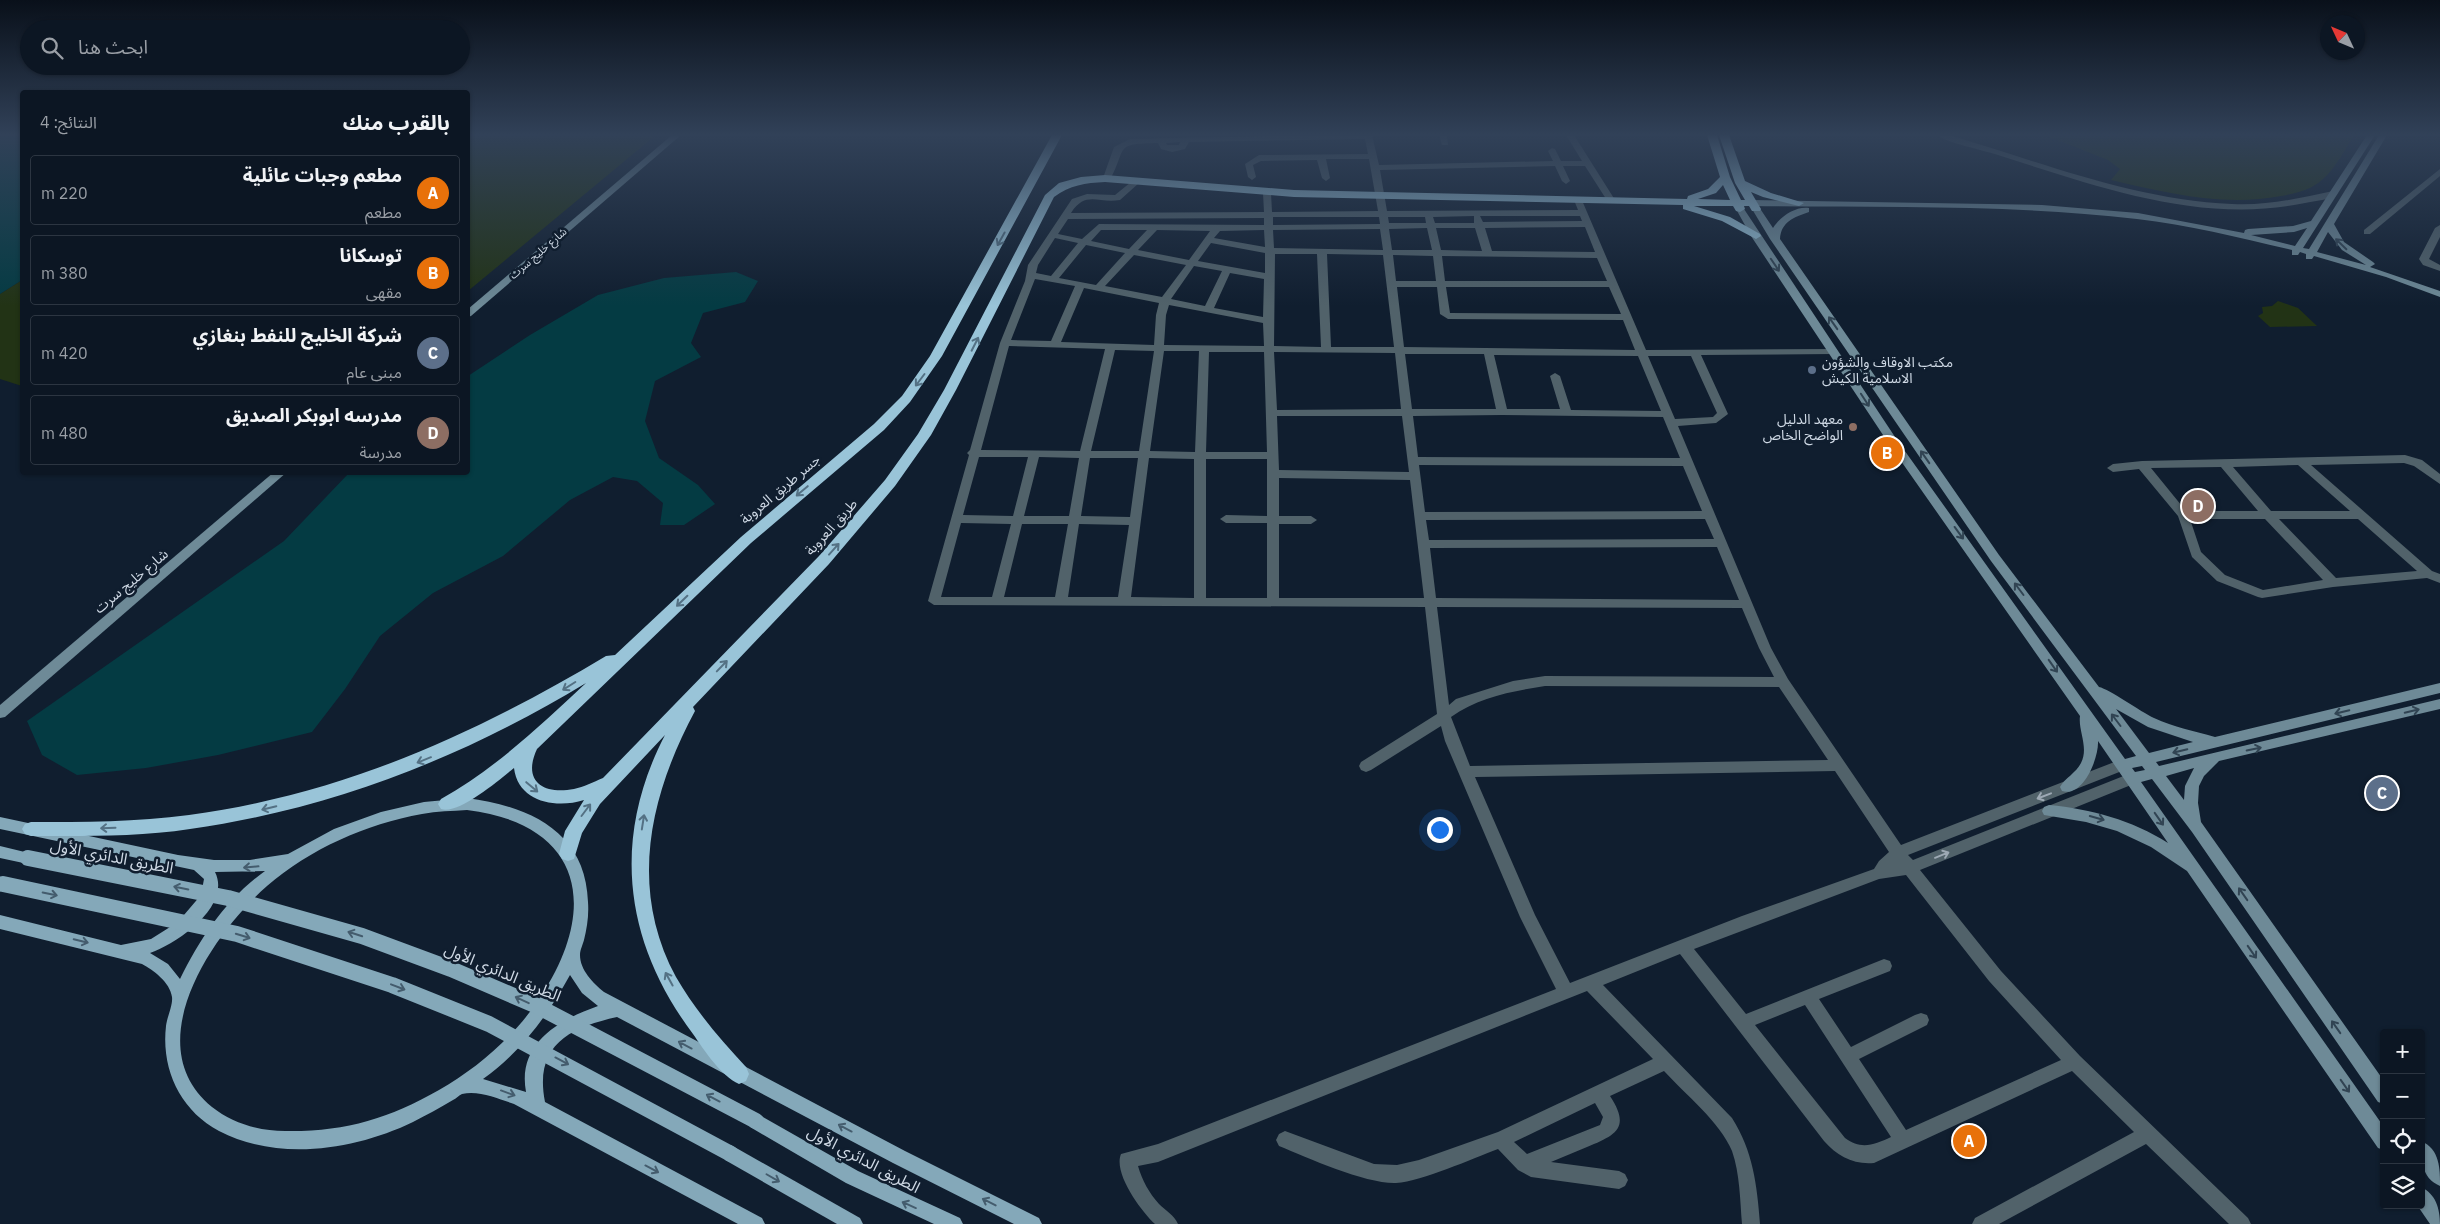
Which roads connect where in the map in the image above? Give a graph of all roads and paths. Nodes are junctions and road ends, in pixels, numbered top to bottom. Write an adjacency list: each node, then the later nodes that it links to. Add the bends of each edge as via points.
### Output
1 (610, 192): 71 (main road, شارع خليج سرت)
2 (1026, 192): 132 (highway, جسر طريق العروبة, one-way to 132, via 936,356 906,399 867,437 746,540)
3 (1054, 192): 135 (highway, طريق العروبة, one-way to 3, via 848,534 908,459 965,363)
4 (1124, 192): 29 (street, via 1117,198 1079,199)
5 (1257, 192): 15 (highway)
6 (1380, 192): 17 (street)
7 (1606, 192): 18 (street)
8 (1708, 192): 19 (highway)
9 (1732, 192): 20 (highway)
10 (1746, 192): 21 (highway)
11 (1759, 192): 23 (highway)
12 (2130, 192): 16 (street, via 2204,207 2269,207 2312,201)
13 (2349, 192): 33 (main road)
14 (2416, 192): 40 (street)
15 (1267, 193): 17 (highway); 25 (street)
16 (2333, 194): 30 (main road)
17 (1381, 198): 24 (highway, via 1484,199); 26 (street)
18 (1611, 200): 19 (highway); 24 (highway)
19 (1673, 200): 20 (highway)
20 (1739, 206): 21 (highway); 22 (highway); 42 (main road)
21 (1754, 206): 23 (main road); 43 (main road)
22 (1685, 207): 24 (highway); 42 (highway, via 1726,219)
23 (1803, 207): 38 (main road, via 2060,210 2138,216); 43 (main road, via 1782,221); 47 (main road, via 2088,217 2183,229)
24 (1582, 210): 28 (street); 32 (street); 53 (street)
25 (1267, 213): 26 (street); 29 (street); 35 (street)
26 (1383, 213): 27 (street); 34 (street)
27 (1428, 213): 28 (street); 31 (street)
28 (1476, 213): 32 (street)
29 (1064, 216): 41 (street)
30 (2316, 222): 38 (main road, via 2274,231); 47 (main road)
31 (1431, 225): 32 (street); 34 (street); 51 (street)
32 (1480, 225): 52 (street)
33 (2330, 225): 54 (main road); 58 (main road, one-way to 33, via 2343,247 2335,239)
34 (1384, 226): 35 (street); 50 (street)
35 (1268, 227): 37 (street); 46 (street)
36 (1153, 228): 37 (street); 45 (street, via 1098,228); 48 (street)
37 (1217, 228): 44 (street)
38 (2221, 230): 47 (main road)
39 (2439, 231): 56 (street, via 2424,259)
40 (2367, 232)
41 (1052, 235): 45 (street); 59 (street, via 1033,265)
42 (1756, 236): 83 (main road, one-way to 83)
43 (1775, 239): 133 (main road, one-way to 43, via 1996,558)
44 (1209, 240): 46 (street); 55 (street)
45 (1084, 242): 48 (street); 61 (street)
46 (1270, 251): 49 (street); 60 (street)
47 (2297, 251): 54 (main road)
48 (1130, 252): 55 (street); 67 (street)
49 (1322, 252): 50 (street); 80 (street)
50 (1388, 252): 51 (street); 63 (street)
51 (1437, 254): 52 (street); 64 (street)
52 (1488, 254): 53 (street)
53 (1601, 254): 65 (street)
54 (2310, 255): 58 (main road); 66 (main road)
55 (1190, 263): 57 (street); 69 (street)
56 (2440, 268)
57 (1227, 270): 60 (street); 70 (street)
58 (2389, 275): 66 (main road)
59 (1031, 276): 61 (street); 74 (street)
60 (1269, 277): 73 (street)
61 (1053, 279): 62 (street)
62 (1081, 284): 67 (street); 75 (street)
63 (1391, 284): 64 (street); 81 (street)
64 (1442, 284): 65 (street); 72 (street, via 1445,314 1448,316)
65 (1613, 284): 72 (street)
66 (2410, 284): 68 (main road)
67 (1098, 288): 69 (street)
68 (2440, 294)
69 (1165, 300): 70 (street); 77 (street)
70 (1208, 309): 73 (street)
71 (470, 312)
72 (1627, 317): 84 (street)
73 (1268, 321): 79 (street)
74 (1006, 343): 75 (street); 92 (street)
75 (1055, 345): 76 (street)
76 (1111, 347): 77 (street); 94 (street)
77 (1159, 348): 78 (street); 95 (street)
78 (1204, 348): 79 (street); 96 (street)
79 (1270, 348): 80 (street); 89 (street)
80 (1326, 349): 81 (street)
81 (1399, 350): 82 (street); 87 (street)
82 (1488, 350): 84 (street); 88 (street)
83 (1833, 351): 85 (street); 138 (main road, one-way to 138, via 1893,442)
84 (1642, 353): 85 (street); 91 (street)
85 (1695, 353): 91 (street, via 1723,414 1716,420)
86 (1555, 376): 90 (street)
87 (1407, 412): 88 (street); 89 (street); 99 (street)
88 (1502, 412): 90 (street)
89 (1273, 413): 97 (street)
90 (1567, 413): 91 (street)
91 (1669, 418): 100 (street)
92 (973, 453): 93 (street); 113 (street)
93 (1034, 454): 94 (street); 116 (street)
94 (1085, 454): 95 (street); 119 (street)
95 (1144, 455): 96 (street); 118 (street)
96 (1200, 456): 97 (street); 128 (street)
97 (1273, 456): 104 (street)
98 (2299, 460): 101 (street); 107 (street, via 2405,459 2418,462); 110 (street)
99 (1413, 461): 100 (street); 106 (street)
100 (1688, 462): 108 (street)
101 (2225, 464): 102 (street); 112 (street)
102 (2142, 465): 103 (street); 109 (street)
103 (2113, 468)
104 (1274, 474): 106 (street); 115 (street)
105 (278, 475): 139 (main road, شارع خليج سرت)
106 (1415, 476): 111 (street)
107 (2440, 480)
108 (1710, 515): 111 (street); 120 (street)
109 (2182, 515): 112 (street); 124 (street, via 2196,554 2221,578 2262,594)
110 (2359, 515): 112 (street); 122 (street)
111 (1420, 516): 121 (street)
112 (2269, 516): 124 (street)
113 (956, 519): 116 (street); 125 (street, via 934,601)
114 (1226, 519): 115 (street)
115 (1272, 519): 117 (street); 129 (street)
116 (1019, 520): 119 (street); 125 (street)
117 (1311, 520)
118 (1135, 521): 119 (street); 127 (street)
119 (1074, 522): 126 (street)
120 (1722, 543): 121 (street); 131 (street)
121 (1423, 544): 130 (street)
122 (2428, 574): 123 (street); 124 (street)
123 (2440, 579)
124 (2333, 583)
125 (997, 601): 126 (street)
126 (1061, 601): 127 (street)
127 (1124, 601): 128 (street)
128 (1200, 602): 129 (street)
129 (1273, 602): 130 (street)
130 (1430, 603): 131 (street); 140 (street)
131 (1747, 604): 134 (street)
132 (639, 641): 141 (highway, جسر طريق العروبة); 156 (highway, one-way to 156, via 561,691 485,733 405,767 334,791 263,810 189,822 126,828)
133 (2083, 676): 142 (main road, via 2119,706 2141,719); 143 (main road, one-way to 133)
134 (1783, 682): 140 (street, via 1537,682 1467,700); 144 (street)
135 (704, 685): 150 (highway, طريق العروبة); 181 (highway, one-way to 135, via 700,1028 667,977 647,927 641,893 641,840 650,790 671,739)
136 (2440, 688): 142 (main road, one-way to 142)
137 (2440, 704): 142 (main road, one-way to 137)
138 (2084, 711): 145 (main road); 151 (main road, via 2092,754 2080,776)
139 (0, 713)
140 (1444, 715): 146 (street); 147 (street)
141 (531, 744): 150 (highway, one-way to 150, via 522,772 525,782 540,794 568,797 594,790); 152 (highway, جسر طريق العروبة, via 494,776)
142 (2217, 749): 143 (main road, one-way to 143); 148 (main road); 155 (main road, via 2195,777 2190,792)
143 (2145, 759): 145 (main road); 148 (main road)
144 (1838, 765): 147 (street); 159 (street)
145 (2122, 765): 149 (main road); 151 (street)
146 (1366, 766)
147 (1466, 772): 172 (street, via 1528,917)
148 (2155, 772): 149 (main road); 155 (main road)
149 (2131, 779): 153 (street); 164 (main road, one-way to 164)
150 (613, 780): 158 (highway, طريق العروبة, one-way to 150, via 580,819)
151 (2067, 787): 159 (street, one-way to 159)
152 (447, 804): 158 (main road, via 486,806 520,815 548,831); 160 (main road, via 406,810 362,823)
153 (2049, 811): 162 (street, one-way to 153); 164 (main road, one-way to 164, via 2092,816 2130,830 2158,844)
154 (0, 823): 156 (main road)
155 (2197, 828): 183 (main road, one-way to 155)
156 (31, 829): 161 (main road)
157 (0, 852): 199 (main road, الطريق الدائري الأول, one-way to 157, bridge, via 852,1177 756,1121 537,1006 451,969 362,936 228,898)
158 (568, 854): 169 (main road, via 579,883 581,900 578,936)
159 (1898, 854): 162 (street); 163 (street)
160 (298, 856): 161 (main road, one-way to 161, via 246,868); 174 (main road, via 259,885 225,920 198,957)
161 (198, 864): 168 (main road, via 208,874 212,886 205,903 192,919 157,944)
162 (1910, 868): 163 (street); 180 (street, via 1995,976)
163 (1879, 873): 167 (street)
164 (2198, 874): 187 (main road, one-way to 187)
165 (1, 883): 198 (main road, one-way to 198, bridge, via 237,934 392,985 530,1044)
166 (0, 922): 168 (main road, one-way to 168)
167 (1683, 946): 171 (street); 177 (street)
168 (121, 951): 174 (main road, via 145,958 165,970)
169 (572, 955): 175 (main road, via 578,977 585,987); 182 (main road, via 552,994 522,1033)
170 (1884, 966): 173 (street)
171 (1590, 983): 172 (street); 179 (street)
172 (1566, 992): 201 (street, via 1158,1153 1127,1160 1133,1183 1144,1201)
173 (1808, 996): 177 (street); 178 (street)
174 (180, 997): 182 (main road, via 175,1016 174,1054 185,1088 208,1115 242,1133 285,1140 334,1137 386,1124)
175 (618, 1009): 181 (main road, one-way to 175); 185 (main road, via 578,1020 542,1050 533,1071 532,1090)
176 (1921, 1020): 178 (street)
177 (1742, 1023): 190 (street, via 1836,1143 1866,1156)
178 (1847, 1057): 190 (street)
179 (1665, 1062): 184 (street); 202 (street, via 1734,1136 1746,1166)
180 (2074, 1062): 186 (street); 190 (street)
181 (739, 1074): 200 (main road, one-way to 181)
182 (461, 1086): 185 (main road, one-way to 185, via 499,1090)
183 (2380, 1090)
184 (1599, 1094): 188 (street); 192 (street, via 1611,1114 1612,1120 1606,1132)
185 (537, 1107): 197 (main road, one-way to 197)
186 (2147, 1134): 203 (street); 204 (street)
187 (2380, 1136)
188 (1501, 1139): 189 (street, via 1419,1169 1396,1174 1374,1173); 192 (street)
189 (1286, 1140)
190 (1903, 1141)
191 (2425, 1156): 193 (main road)
192 (1524, 1164): 194 (street, via 1539,1170)
193 (2440, 1177)
194 (1620, 1180)
195 (2425, 1202): 196 (main road)
196 (2440, 1223)
197 (756, 1224)
198 (854, 1224)
199 (954, 1224)
200 (1033, 1224)
201 (1169, 1224)
202 (1751, 1224)
203 (1980, 1224)
204 (2242, 1224)

